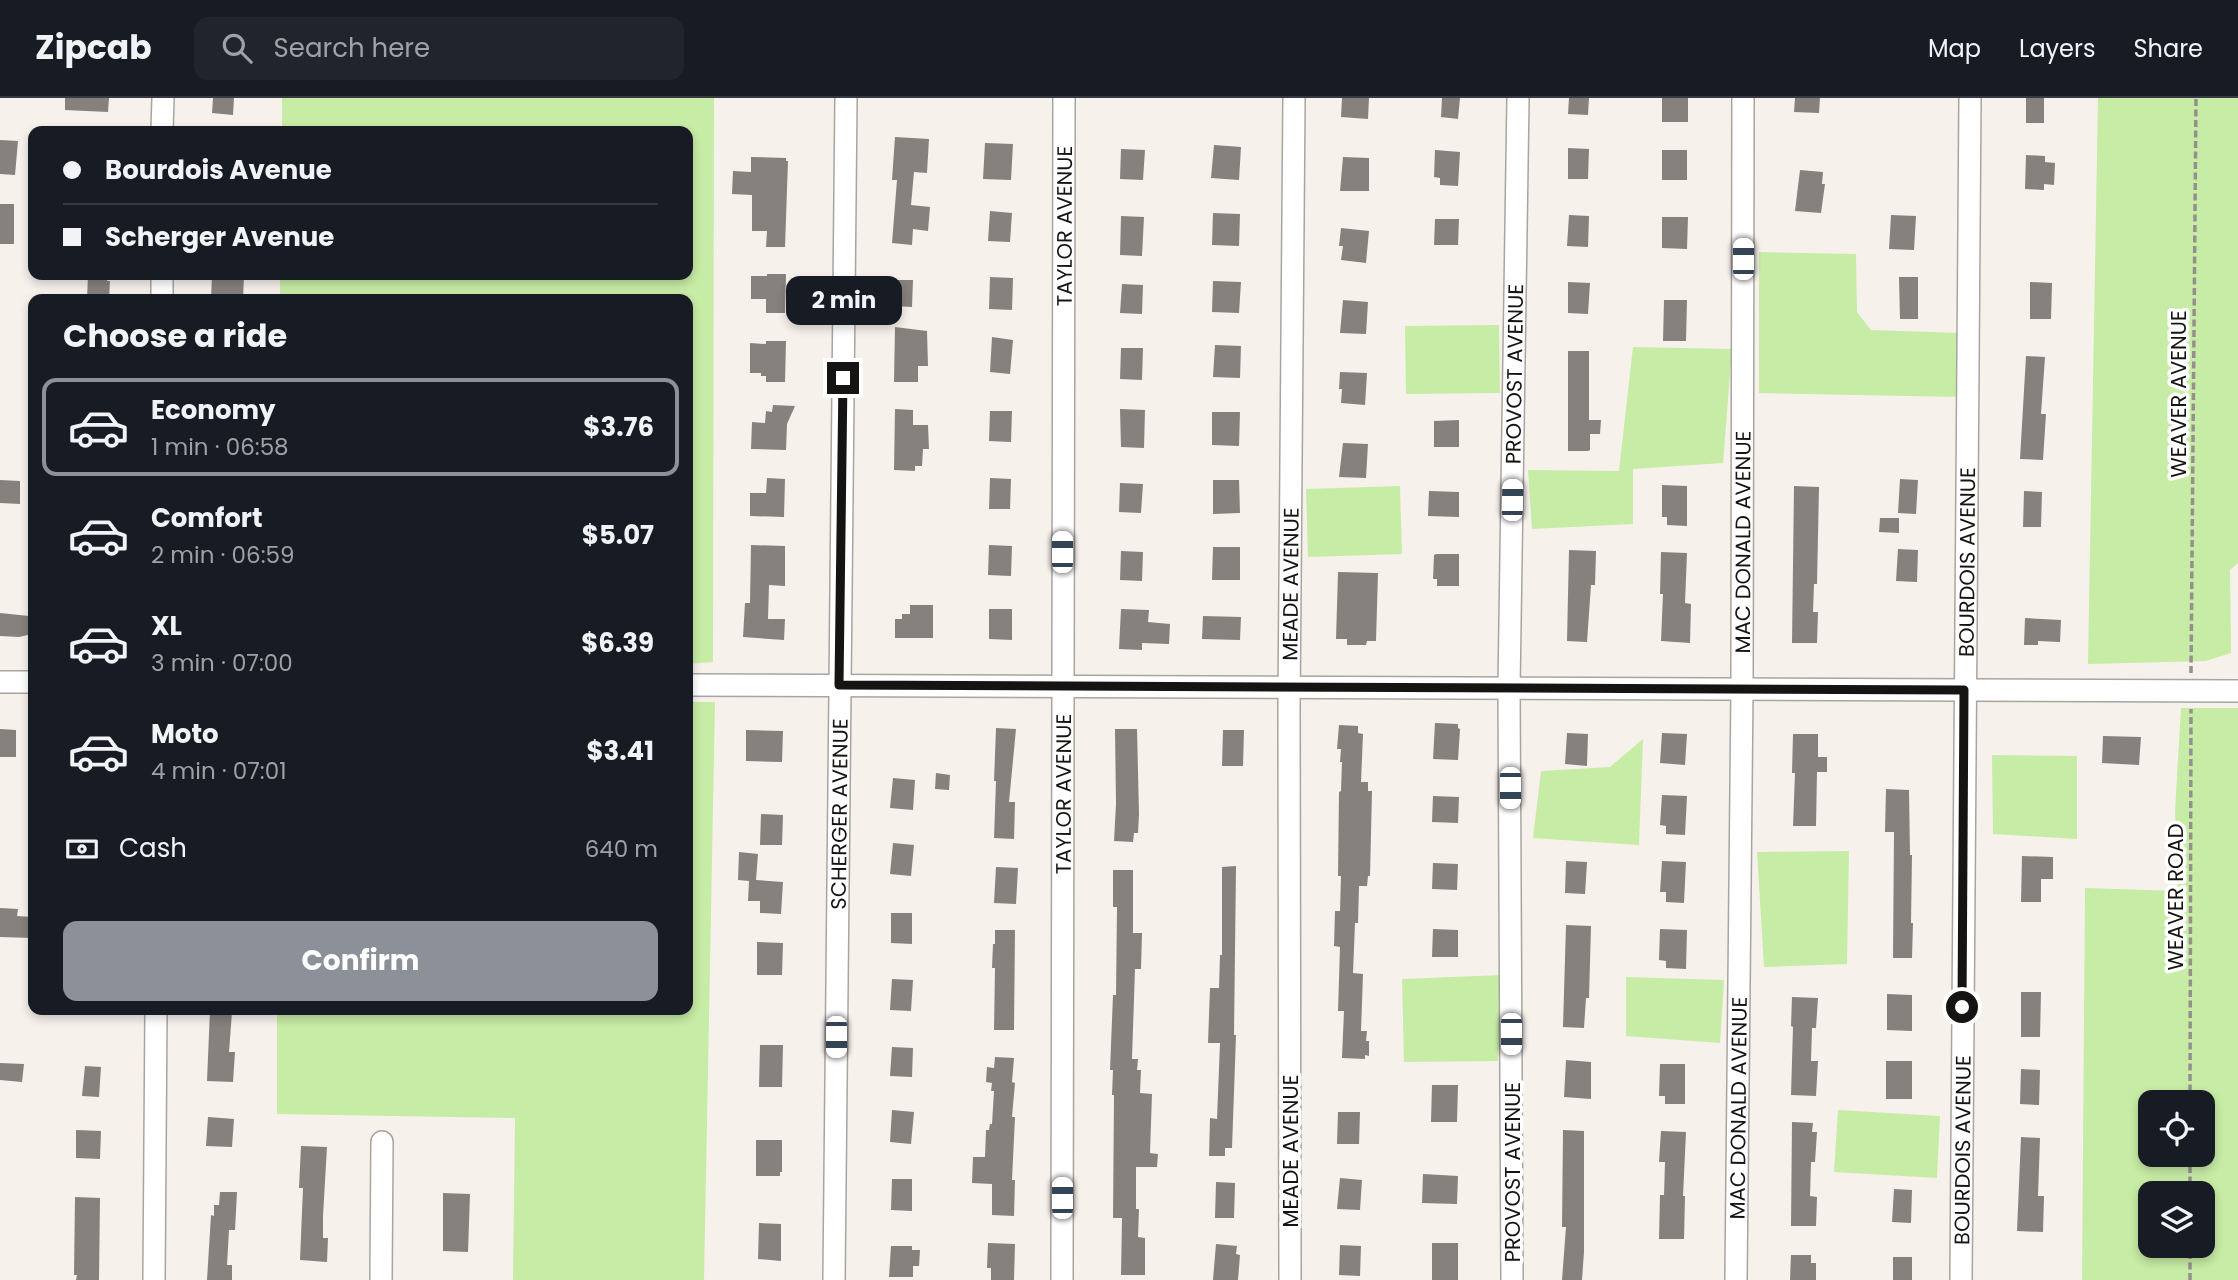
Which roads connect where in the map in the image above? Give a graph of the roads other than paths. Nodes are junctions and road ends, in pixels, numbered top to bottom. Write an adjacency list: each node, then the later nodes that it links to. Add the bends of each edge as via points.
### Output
1 (163, 98): 8 (street)
2 (846, 98): 12 (street, SCHERGER AVENUE)
3 (1063, 98): 13 (street, TAYLOR AVENUE)
4 (1294, 98): 14 (street, MEADE AVENUE)
5 (1518, 98): 15 (street, PROVOST AVENUE)
6 (1743, 98): 16 (street, MAC DONALD AVENUE)
7 (1970, 98): 17 (street, BOURDOIS AVENUE)
8 (162, 126)
9 (0, 682): 10 (street)
10 (28, 682)
11 (693, 685): 12 (street)
12 (839, 685): 13 (street); 23 (street, SCHERGER AVENUE)
13 (1062, 686): 14 (street); 24 (street, TAYLOR AVENUE)
14 (1289, 687): 15 (street); 25 (street, MEADE AVENUE)
15 (1509, 688): 16 (street); 26 (street, PROVOST AVENUE)
16 (1742, 689): 17 (street); 27 (street, MAC DONALD AVENUE)
17 (1964, 690): 18 (street); 28 (street, BOURDOIS AVENUE)
18 (2238, 691)
19 (156, 1015): 21 (street)
20 (382, 1142): 22 (street)
21 (154, 1280)
22 (381, 1280)
23 (834, 1280)
24 (1062, 1280)
25 (1290, 1280)
26 (1512, 1280)
27 (1736, 1280)
28 (1961, 1280)

